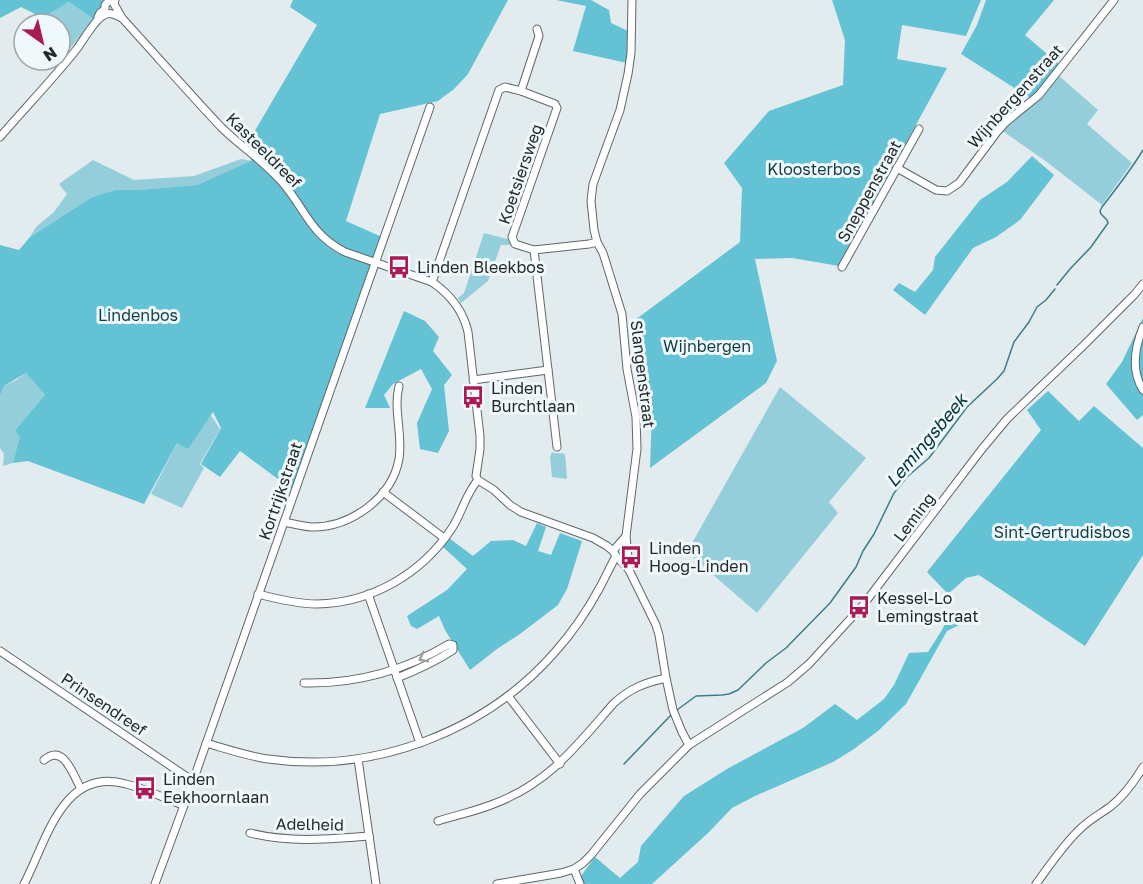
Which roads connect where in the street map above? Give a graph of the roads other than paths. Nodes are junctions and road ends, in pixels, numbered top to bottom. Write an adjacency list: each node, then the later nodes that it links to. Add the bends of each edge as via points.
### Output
1 (632, 0): 10 (street, Slangenstraat, via 628,74 620,110 593,184)
2 (1114, 0): 9 (street, Wijnbergenstraat, via 1034,100 1005,122 959,183 947,190 936,190)
3 (111, 6): 8 (street, via 100,13 51,79); 12 (street, Kasteeldreef, via 222,128 272,171 318,233 333,246)
4 (537, 29): 5 (street, via 539,36)
5 (521, 91): 11 (street, Koetsiersweg, via 557,108 512,237 515,244); 14 (street, via 505,87 499,90)
6 (430, 106): 12 (street, Kortrijkstraat)
7 (919, 129): 9 (street, Sneppenstraat)
8 (0, 137)
9 (897, 168): 13 (street, Sneppenstraat)
10 (597, 242): 11 (street); 25 (street, Slangenstraat, via 622,314 638,427)
11 (534, 250): 17 (street)
12 (375, 263): 14 (street, Kasteeldreef); 24 (street, Kortrijkstraat)
13 (842, 267)
14 (432, 282): 18 (street, Kasteeldreef, via 456,303 465,322)
15 (1143, 284): 39 (street, Leming, via 1007,419 864,604 808,664 788,682)
16 (1143, 327): 20 (street, via 1135,360)
17 (548, 370): 18 (street); 21 (street)
18 (473, 380): 22 (street, Kasteeldreef, via 480,436)
19 (399, 386): 23 (street, via 398,461)
20 (1143, 390)
21 (557, 447)
22 (478, 480): 26 (street); 27 (street, via 521,512 593,538)
23 (383, 492): 24 (street, via 362,513 335,523 313,527); 26 (street)
24 (284, 522): 29 (street, Kortrijkstraat)
25 (626, 536): 27 (street); 28 (street, Slangenstraat)
26 (444, 538): 30 (street, via 417,567)
27 (614, 554): 28 (street); 36 (street, via 576,625 544,665)
28 (629, 570): 34 (street, Slangenstraat, via 656,625)
29 (258, 594): 30 (street, via 315,604 342,602); 37 (street, Kortrijkstraat)
30 (368, 594): 32 (street)
31 (0, 651): 44 (street, Prinsendreef)
32 (394, 670): 33 (street); 33 (street, one-way to 32, via 445,655 453,650 453,645); 35 (street, via 345,681)
33 (397, 678): 38 (street)
34 (666, 678): 39 (street, Slangenstraat, via 674,714); 42 (street, via 646,682 619,699)
35 (304, 683)
36 (508, 696): 38 (street, via 483,714); 42 (street)
37 (206, 743): 40 (street, via 271,759); 44 (street, Kortrijkstraat)
38 (420, 743): 40 (street)
39 (689, 745): 50 (street, Leming)
40 (358, 759): 49 (street)
41 (44, 760): 45 (street, via 49,756 62,757)
42 (560, 764): 47 (street, via 510,797)
43 (1143, 767): 56 (street, via 1126,793 1080,829)
44 (193, 780): 46 (street, Kortrijkstraat)
45 (81, 789): 46 (street, via 94,783 125,783); 51 (street, via 56,815)
46 (183, 805): 52 (street, Kortrijkstraat)
47 (438, 821)
48 (250, 833): 49 (street, Adelheid, via 323,840)
49 (369, 836): 53 (street)
50 (574, 869): 54 (street); 55 (street)
51 (24, 884)
52 (155, 884)
53 (376, 884)
54 (497, 884)
55 (580, 884)
56 (1036, 884)

